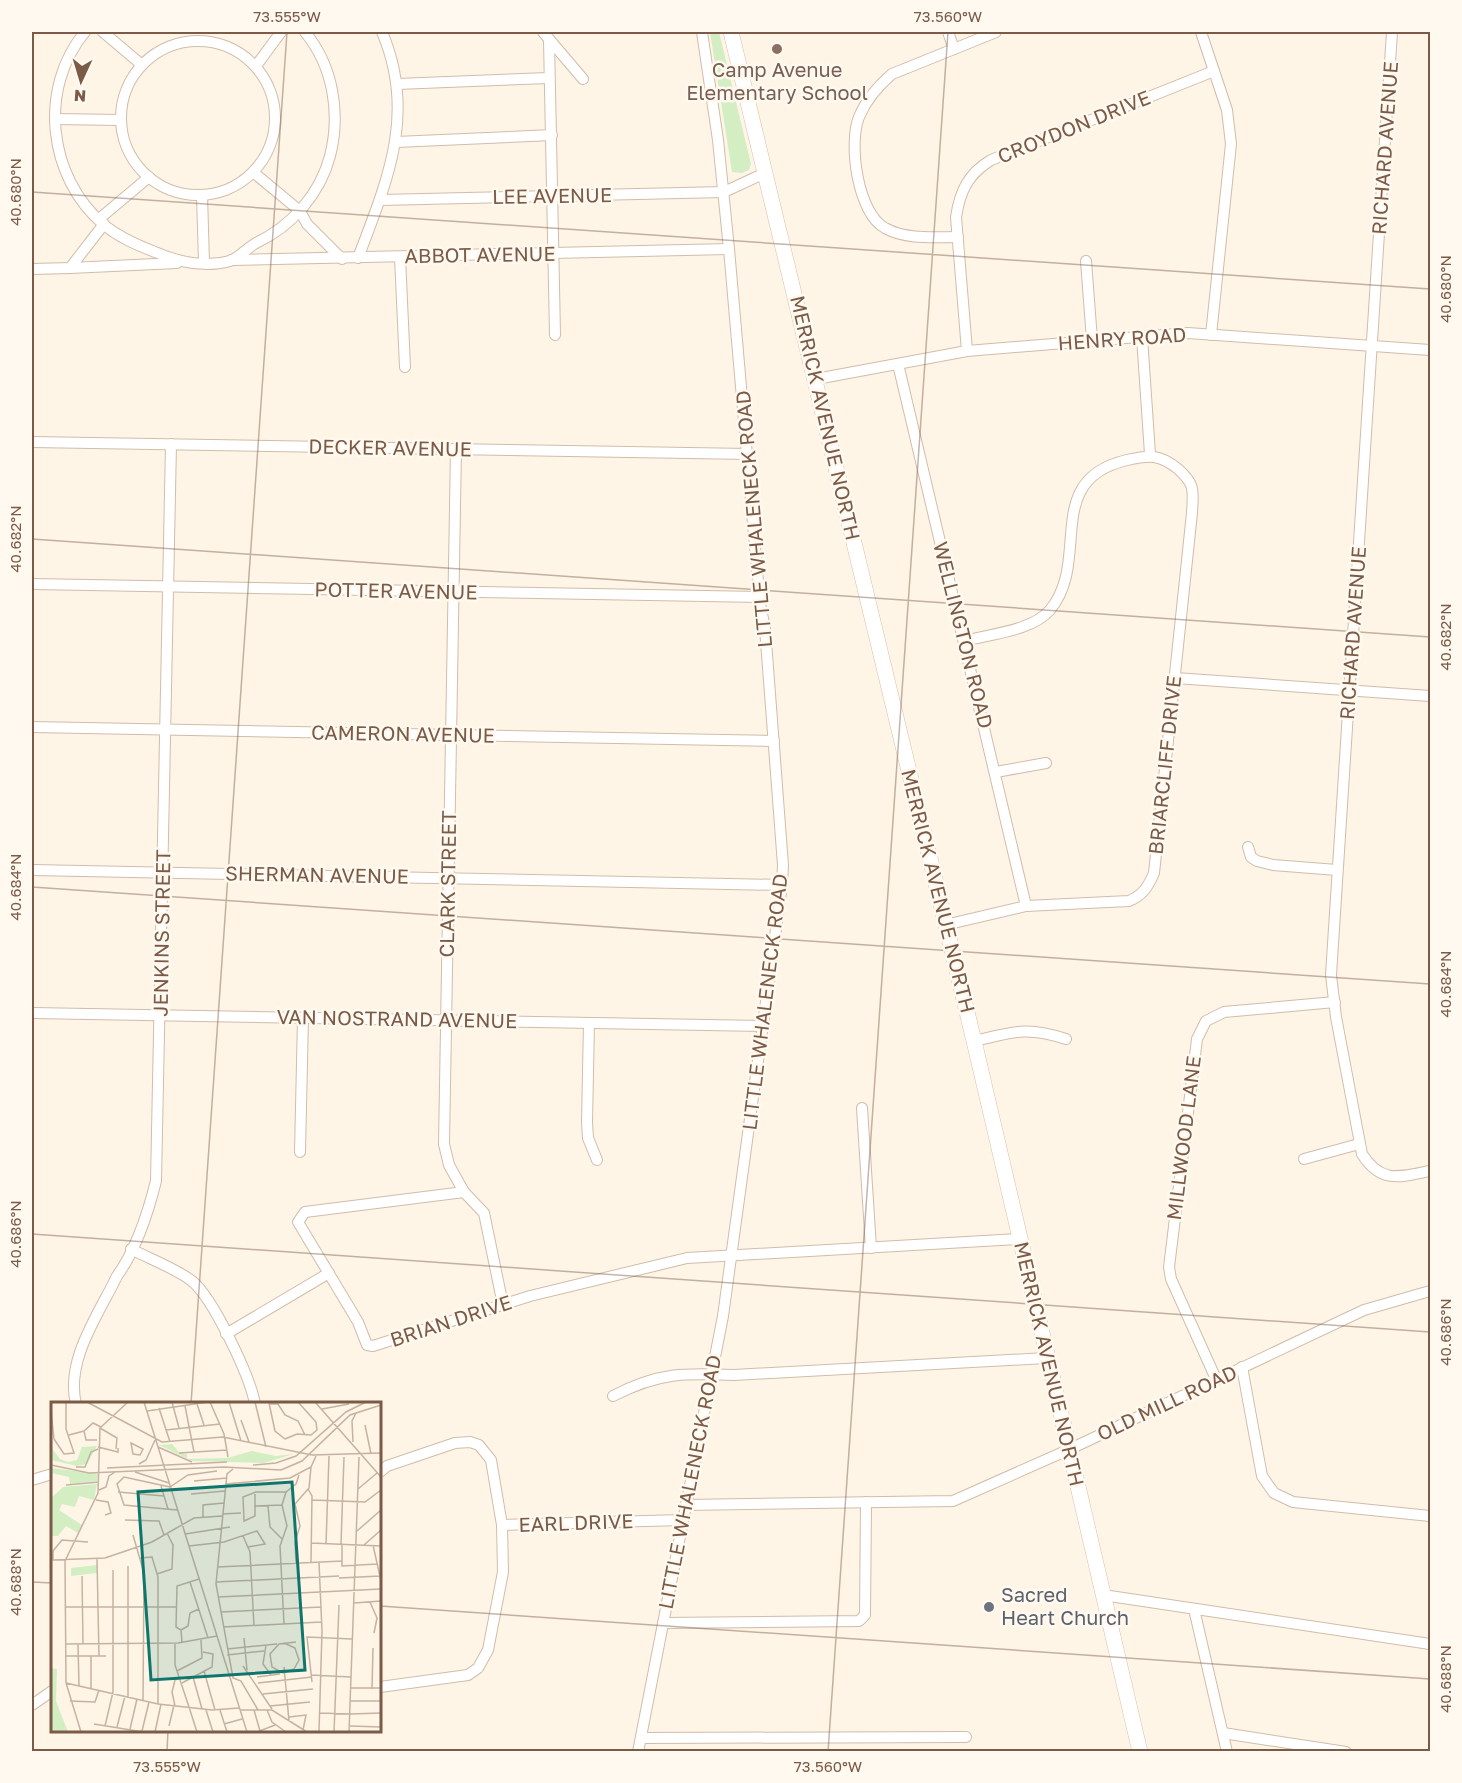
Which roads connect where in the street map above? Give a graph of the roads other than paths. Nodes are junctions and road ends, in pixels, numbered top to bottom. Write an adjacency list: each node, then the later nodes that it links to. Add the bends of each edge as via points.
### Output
1 (85, 32): 21 (street, via 72,50 59,82)
2 (103, 32): 15 (street)
3 (281, 32): 16 (street)
4 (305, 32): 32 (street, via 329,75 336,118 324,174)
5 (382, 32): 20 (street)
6 (702, 32): 28 (street, LITTLE WHALENECK ROAD)
7 (731, 32): 26 (main road, MERRICK AVENUE NORTH)
8 (948, 32): 14 (street)
9 (996, 32): 14 (street)
10 (1201, 32): 17 (street)
11 (1392, 32): 50 (street, RICHARD AVENUE)
12 (197, 36): 15 (street, via 167,48); 16 (street, via 229,47)
13 (546, 36): 18 (street); 19 (street)
14 (954, 49): 34 (street, via 892,74 879,86 858,119 855,157 866,207 884,228 918,236)
15 (142, 65): 22 (street, via 128,86)
16 (256, 66): 25 (street, via 271,91 276,119 270,148)
17 (1214, 71): 34 (street, CROYDON DRIVE, via 982,165 968,178 959,196); 47 (street, via 1227,110 1231,144)
18 (549, 78): 20 (street); 23 (street)
19 (583, 79)
20 (397, 84): 24 (street)
21 (55, 119): 22 (street); 33 (street, via 65,171)
22 (122, 120): 27 (street, via 127,147)
23 (552, 135): 24 (street); 30 (street)
24 (396, 142): 31 (street)
25 (254, 172): 29 (street, via 225,190); 32 (street)
26 (765, 173): 28 (street); 55 (main road, MERRICK AVENUE NORTH)
27 (149, 177): 29 (street, via 175,191); 33 (street)
28 (724, 192): 30 (street, LEE AVENUE); 35 (street, LITTLE WHALENECK ROAD)
29 (202, 195): 43 (street)
30 (554, 196): 31 (street, LEE AVENUE); 36 (street)
31 (380, 200): 38 (street)
32 (300, 211): 39 (street, via 307,224); 40 (street)
33 (101, 222): 42 (street, via 126,240); 44 (street)
34 (958, 237): 51 (street, CROYDON DRIVE)
35 (729, 249): 36 (street, ABBOT AVENUE); 59 (street, LITTLE WHALENECK ROAD)
36 (554, 253): 37 (street, ABBOT AVENUE); 46 (street)
37 (400, 257): 38 (street, ABBOT AVENUE); 54 (street)
38 (358, 258): 39 (street, ABBOT AVENUE)
39 (342, 259): 40 (street, ABBOT AVENUE)
40 (231, 261): 43 (street, ABBOT AVENUE)
41 (1086, 261): 49 (street)
42 (181, 263): 43 (street, ABBOT AVENUE); 44 (street)
43 (204, 263)
44 (70, 268): 45 (street)
45 (32, 269)
46 (555, 335)
47 (1211, 335): 48 (street, HENRY ROAD); 50 (street, HENRY ROAD)
48 (1142, 337): 49 (street, HENRY ROAD); 60 (street)
49 (1092, 340): 51 (street, HENRY ROAD)
50 (1371, 347): 52 (street, HENRY ROAD); 67 (street, RICHARD AVENUE)
51 (967, 351): 53 (street, HENRY ROAD)
52 (1431, 351)
53 (898, 364): 55 (street, HENRY ROAD); 65 (street, WELLINGTON ROAD)
54 (405, 367)
55 (816, 379): 82 (main road, MERRICK AVENUE NORTH)
56 (32, 442): 57 (street, DECKER AVENUE)
57 (171, 444): 58 (street, DECKER AVENUE); 62 (street, JENKINS STREET)
58 (456, 449): 59 (street, DECKER AVENUE); 63 (street, CLARK STREET)
59 (749, 454): 64 (street, LITTLE WHALENECK ROAD)
60 (1150, 454): 65 (street, via 1105,466 1081,487 1074,504 1064,584 1048,611 1029,624); 66 (street, BRIARCLIFF DRIVE, via 1176,467 1193,487)
61 (32, 584): 62 (street, POTTER AVENUE)
62 (168, 586): 63 (street, POTTER AVENUE); 70 (street, JENKINS STREET)
63 (454, 592): 64 (street, POTTER AVENUE); 71 (street, CLARK STREET)
64 (761, 597): 72 (street, LITTLE WHALENECK ROAD)
65 (964, 641): 74 (street, WELLINGTON ROAD)
66 (1175, 678): 67 (street); 81 (street, BRIARCLIFF DRIVE, via 1154,873 1149,886 1141,896 1129,901)
67 (1349, 691): 68 (street); 77 (street, RICHARD AVENUE)
68 (1431, 696)
69 (32, 727): 70 (street, CAMERON AVENUE)
70 (166, 730): 71 (street, CAMERON AVENUE); 78 (street, JENKINS STREET)
71 (451, 735): 72 (street, CAMERON AVENUE); 79 (street, CLARK STREET)
72 (774, 741): 80 (street, LITTLE WHALENECK ROAD)
73 (1046, 763): 74 (street)
74 (996, 772): 81 (street, WELLINGTON ROAD)
75 (1248, 847): 77 (street, via 1251,856 1264,863)
76 (32, 870): 78 (street, SHERMAN AVENUE)
77 (1337, 870): 83 (street, RICHARD AVENUE, via 1331,962)
78 (163, 872): 79 (street, SHERMAN AVENUE); 85 (street, JENKINS STREET)
79 (448, 878): 80 (street, SHERMAN AVENUE); 87 (street, CLARK STREET)
80 (782, 885): 89 (street, LITTLE WHALENECK ROAD)
81 (1026, 906): 82 (street, BRIARCLIFF DRIVE)
82 (945, 925): 91 (main road, MERRICK AVENUE NORTH)
83 (1335, 1002): 93 (street, RICHARD AVENUE); 110 (street, MILLWOOD LANE, via 1224,1012 1206,1021 1197,1039 1169,1268)
84 (32, 1013): 85 (street, VAN NOSTRAND AVENUE)
85 (160, 1015): 86 (street, VAN NOSTRAND AVENUE); 101 (street, JENKINS STREET, via 156,1181 150,1207)
86 (303, 1017): 87 (street, VAN NOSTRAND AVENUE); 94 (street)
87 (446, 1020): 88 (street, VAN NOSTRAND AVENUE); 98 (street, CLARK STREET, via 444,1144 449,1165)
88 (589, 1023): 89 (street, VAN NOSTRAND AVENUE); 96 (street, via 587,1122 588,1138)
89 (763, 1026): 102 (street, LITTLE WHALENECK ROAD)
90 (1066, 1039): 91 (street, via 1024,1029)
91 (974, 1041): 99 (main road, MERRICK AVENUE NORTH)
92 (862, 1108): 100 (street)
93 (1359, 1144): 95 (street); 97 (street, RICHARD AVENUE, via 1370,1166 1380,1174 1399,1177)
94 (300, 1152)
95 (1304, 1159)
96 (597, 1160)
97 (1431, 1171)
98 (464, 1192): 103 (street, via 305,1212 298,1222); 105 (street, CLARK STREET, via 484,1213)
99 (1020, 1239): 100 (street, BRIAN DRIVE); 107 (main road, MERRICK AVENUE NORTH)
100 (871, 1248): 102 (street, BRIAN DRIVE)
101 (131, 1249): 106 (street, via 192,1281); 112 (street, JENKINS STREET, via 79,1356 72,1384)
102 (732, 1256): 105 (street, BRIAN DRIVE, via 687,1258); 109 (street, LITTLE WHALENECK ROAD)
103 (328, 1273): 105 (street, BRIAN DRIVE, via 368,1345 373,1346); 106 (street)
104 (1431, 1291): 108 (street, OLD MILL ROAD, via 1364,1310)
105 (503, 1305)
106 (226, 1334): 113 (street, via 244,1366)
107 (1046, 1358): 109 (street); 114 (main road, MERRICK AVENUE NORTH)
108 (1242, 1367): 110 (street, OLD MILL ROAD); 120 (street, via 1262,1476 1274,1493 1293,1502)
109 (712, 1374): 111 (street, via 669,1374); 119 (street, LITTLE WHALENECK ROAD)
110 (1216, 1380): 114 (street, OLD MILL ROAD)
111 (614, 1396)
112 (76, 1402)
113 (254, 1402)
114 (1068, 1450): 118 (street, OLD MILL ROAD, via 953,1501); 123 (main road, MERRICK AVENUE NORTH)
115 (381, 1471): 122 (street, via 456,1443 479,1445 491,1460)
116 (51, 1474): 117 (street)
117 (32, 1480)
118 (866, 1502): 119 (street, OLD MILL ROAD); 125 (street, via 867,1588 865,1615 859,1621)
119 (686, 1504): 121 (street, LITTLE WHALENECK ROAD)
120 (1431, 1516)
121 (683, 1520): 122 (street, EARL DRIVE); 125 (street, LITTLE WHALENECK ROAD)
122 (502, 1525): 127 (street, EARL DRIVE, via 503,1572 488,1650 478,1668 468,1675)
123 (1103, 1595): 124 (street); 134 (main road, MERRICK AVENUE NORTH)
124 (1194, 1609): 126 (street); 130 (street)
125 (663, 1623): 132 (street, LITTLE WHALENECK ROAD)
126 (1431, 1644)
127 (381, 1687)
128 (51, 1692): 129 (street)
129 (32, 1705)
130 (1223, 1733): 135 (street); 136 (street)
131 (966, 1737): 132 (street)
132 (641, 1738): 133 (street, LITTLE WHALENECK ROAD)
133 (638, 1752)
134 (1140, 1752)
135 (1227, 1752)
136 (1346, 1752)

